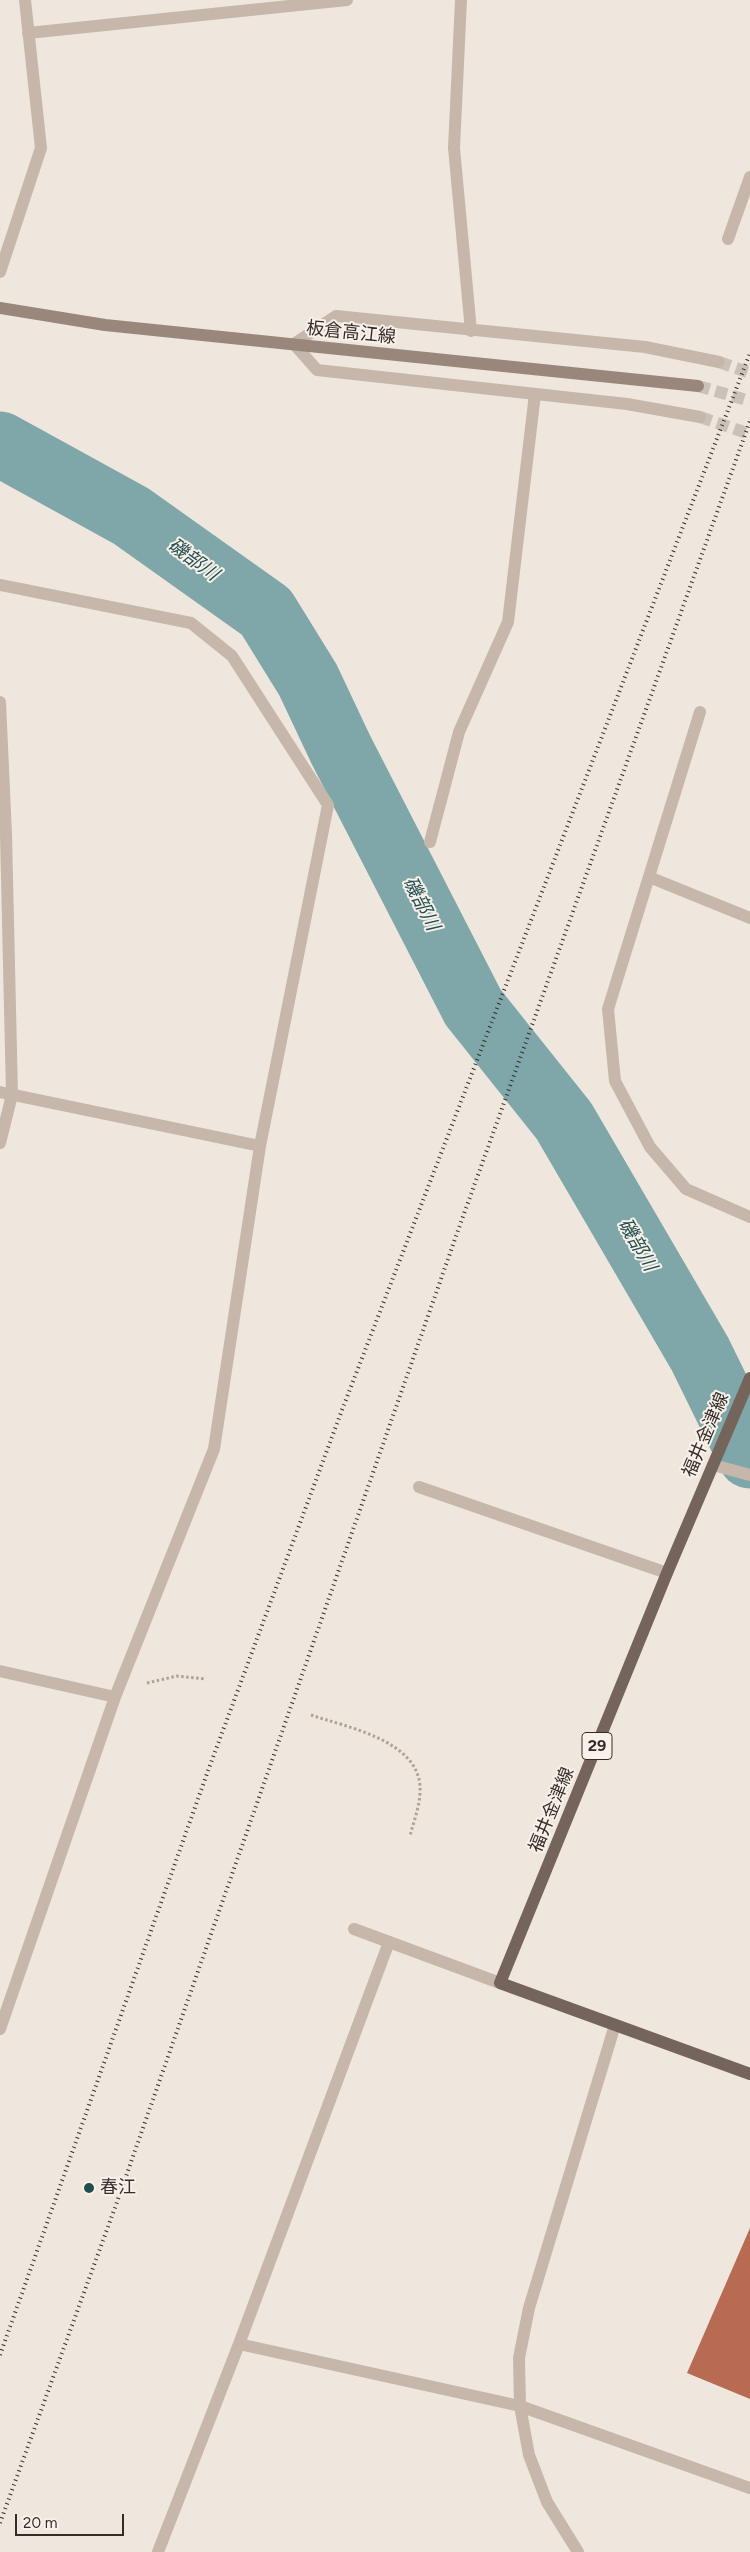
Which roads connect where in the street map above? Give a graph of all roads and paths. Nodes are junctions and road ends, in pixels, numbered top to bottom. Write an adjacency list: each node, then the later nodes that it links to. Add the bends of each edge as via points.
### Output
1 (25, 0): 4 (street)
2 (347, 0): 4 (street)
3 (461, 0): 9 (street, via 454,148)
4 (28, 33): 7 (street, via 41,148)
5 (750, 177): 6 (street)
6 (728, 239)
7 (0, 272)
8 (0, 308): 10 (main road, 板倉高江線, via 105,325)
9 (471, 331): 10 (street, via 336,316); 11 (street, via 645,347)
10 (294, 344): 12 (main road, 板倉高江線); 13 (street, via 317,370)
11 (719, 362)
12 (698, 386)
13 (535, 394): 14 (street, via 627,404); 19 (street, via 508,622 459,732)
14 (700, 417)
15 (0, 586): 24 (street, via 192,623 232,656 328,806)
16 (0, 702): 18 (street)
17 (700, 712): 20 (street)
18 (3, 833): 22 (street)
19 (430, 842)
20 (649, 877): 21 (street); 25 (street, via 608,1009 615,1081 650,1148 686,1189)
21 (750, 918)
22 (6, 1093): 23 (street); 24 (street)
23 (0, 1143)
24 (260, 1146): 33 (street, via 214,1449)
25 (750, 1216)
26 (750, 1378): 27 (main road, 福井金津線 / 29)
27 (713, 1465): 28 (street); 30 (main road, 福井金津線 / 29)
28 (750, 1475)
29 (419, 1487): 30 (street)
30 (667, 1573): 38 (main road, 福井金津線 / 29)
31 (0, 1672): 33 (street)
32 (206, 1679): 33 (path, via 177,1676 151,1681)
33 (114, 1697): 40 (street)
34 (311, 1715): 35 (path, via 391,1743 409,1758 420,1784)
35 (410, 1836)
36 (354, 1929): 37 (street)
37 (389, 1942): 38 (street); 42 (street)
38 (500, 1983): 39 (main road)
39 (615, 2024): 41 (main road); 43 (street, via 529,2308 519,2358)
40 (0, 2029)
41 (750, 2074)
42 (240, 2344): 43 (street); 45 (street)
43 (520, 2406): 44 (street); 46 (street, via 529,2455 543,2492)
44 (750, 2488)
45 (158, 2552)
46 (578, 2552)

